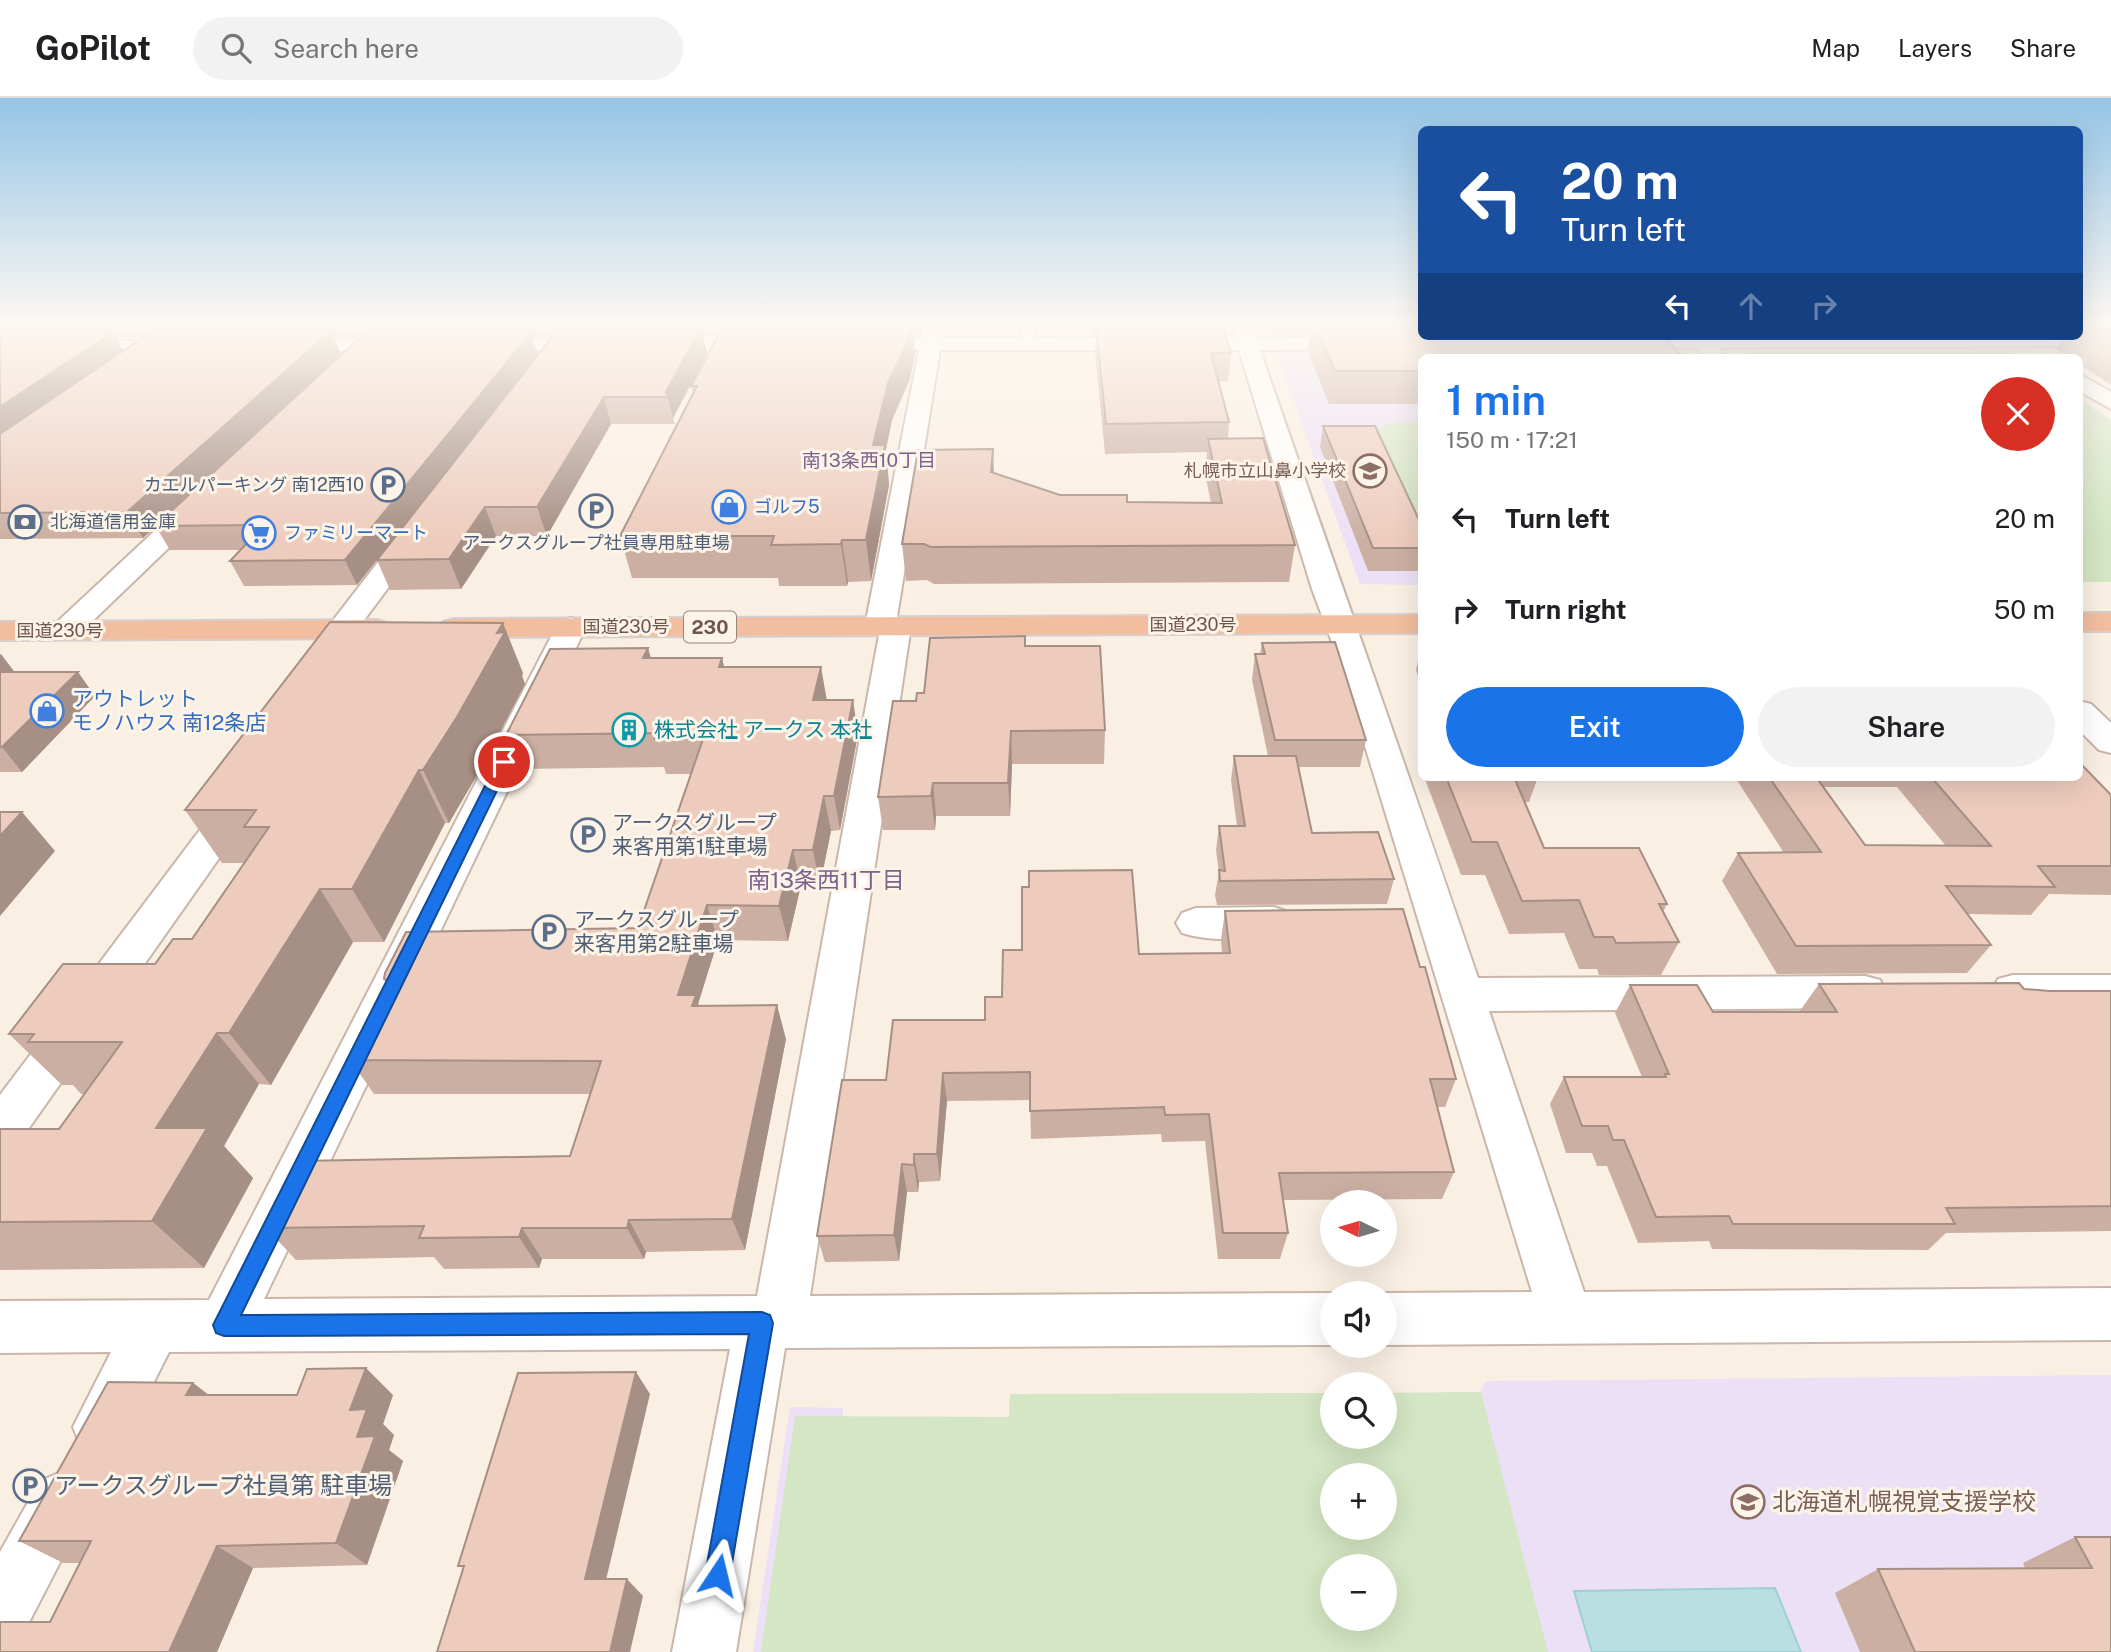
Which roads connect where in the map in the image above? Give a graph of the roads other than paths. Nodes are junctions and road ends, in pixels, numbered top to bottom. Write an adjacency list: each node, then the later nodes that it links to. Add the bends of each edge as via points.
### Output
1 (923, 396): 9 (street)
2 (1265, 396): 7 (street)
3 (223, 482): 11 (street)
4 (428, 516): 13 (street)
5 (2083, 622): 6 (highway)
6 (2111, 622)
7 (1341, 624): 8 (highway, 国道230号 / 230); 9 (highway, 国道230号 / 230); 22 (street, via 1417,920)
8 (1418, 624)
9 (888, 626): 10 (highway, 国道230号 / 230); 28 (street)
10 (571, 627): 13 (highway, 国道230号 / 230, via 413,628); 29 (street)
11 (66, 630): 12 (highway, 国道230号 / 230); 13 (highway, 国道230号 / 230)
12 (0, 631)
13 (348, 641)
14 (2083, 715): 15 (street)
15 (2111, 742)
16 (258, 776): 23 (street)
17 (1317, 922): 18 (street)
18 (1196, 923)
19 (2111, 990): 21 (street)
20 (1904, 992): 22 (street)
21 (1973, 992)
22 (1461, 995): 25 (street)
23 (0, 1131)
24 (2111, 1314): 25 (street)
25 (1566, 1318): 27 (street)
26 (1320, 1319): 28 (street)
27 (1397, 1319)
28 (771, 1323): 29 (street); 33 (street)
29 (224, 1325): 30 (street)
30 (154, 1326): 31 (street); 32 (street)
31 (0, 1327)
32 (0, 1614)
33 (704, 1652)

